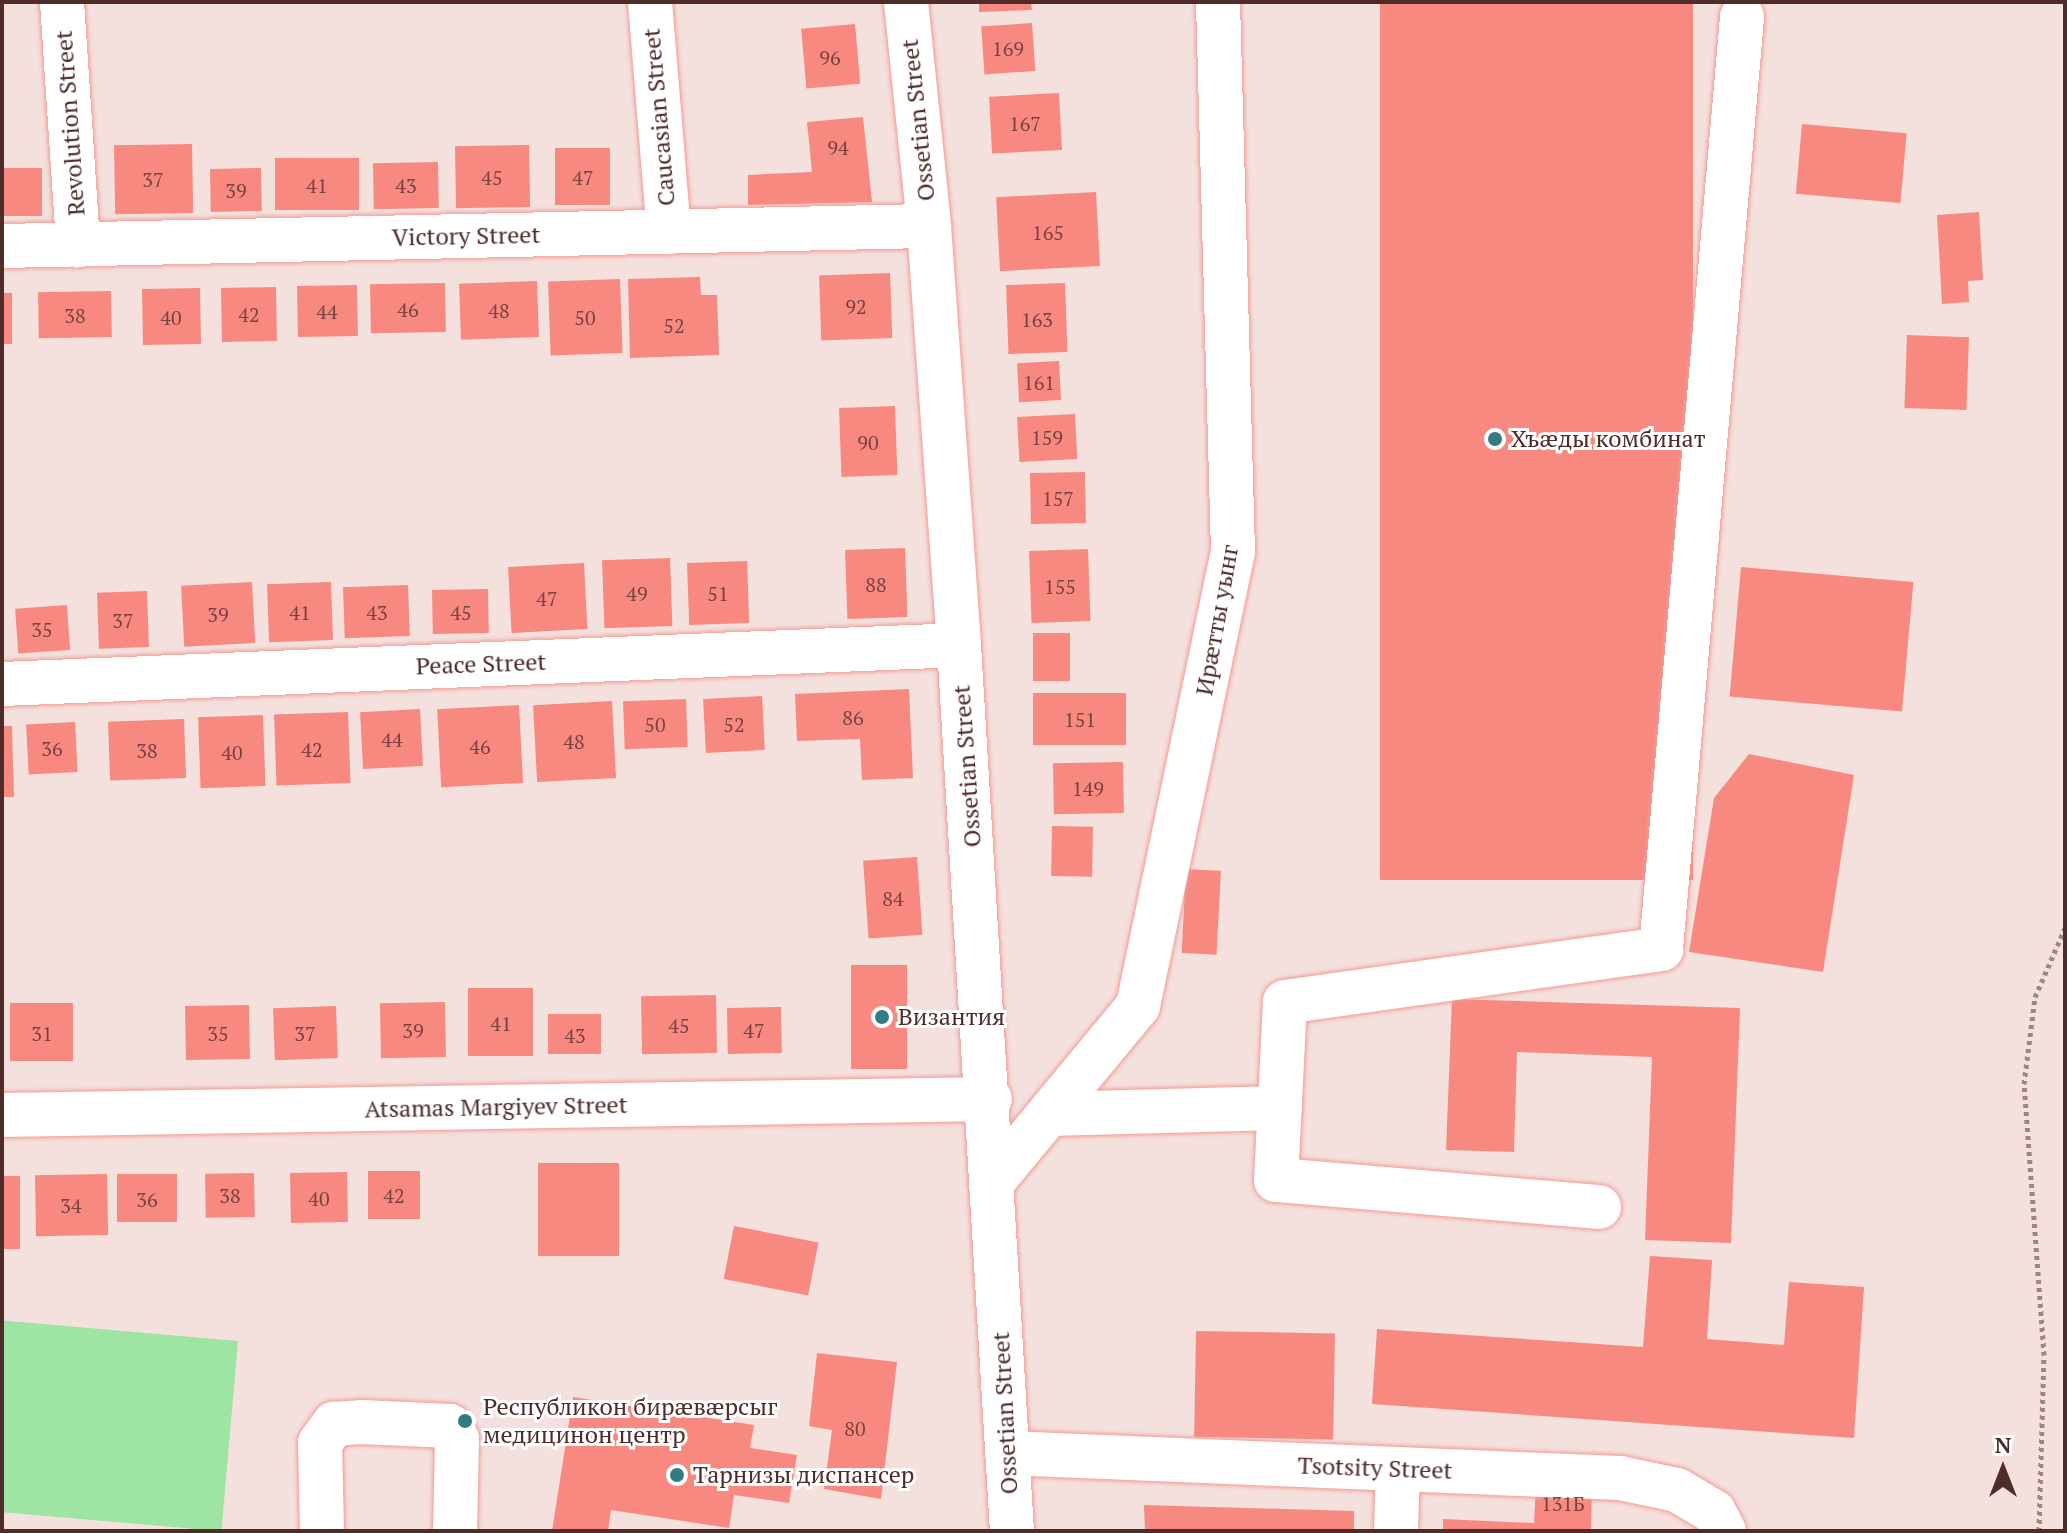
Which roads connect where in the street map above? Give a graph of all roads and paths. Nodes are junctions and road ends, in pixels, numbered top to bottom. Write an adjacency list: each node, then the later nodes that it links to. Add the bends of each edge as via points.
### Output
1 (62, 2): 8 (street, Revolution Street)
2 (650, 2): 7 (street, Caucasian Street)
3 (906, 2): 6 (street, Ossetian Street)
4 (1218, 2): 15 (street, Ирæтты уынг, via 1233,552 1138,1006)
5 (1742, 17): 14 (street, via 1661,949 1285,1002)
6 (929, 226): 7 (street, Victory Street); 10 (street, Ossetian Street)
7 (669, 232): 8 (street, Victory Street)
8 (78, 245): 9 (street, Victory Street)
9 (2, 246)
10 (959, 645): 11 (street, Peace Street); 13 (street, Ossetian Street)
11 (2, 684)
12 (2065, 928): 26 (path, via 2035,997 2024,1084 2044,1355)
13 (990, 1099): 16 (street, Atsamas Margiyev Street); 17 (street, Ossetian Street)
14 (1280, 1108): 15 (street); 18 (street, via 1276,1180)
15 (1049, 1114): 17 (street, Ирæтты уынг)
16 (2, 1115)
17 (994, 1180): 19 (street, Ossetian Street)
18 (1599, 1207)
19 (1007, 1453): 20 (street, Tsotsity Street); 23 (street, Ossetian Street)
20 (1398, 1469): 24 (street); 25 (street, Tsotsity Street, via 1620,1478 1677,1490 1714,1512)
21 (322, 1531): 22 (street, via 320,1443 334,1424 361,1422 450,1426 457,1439)
22 (455, 1531)
23 (1012, 1531)
24 (1396, 1531)
25 (1724, 1531)
26 (2039, 1531)

